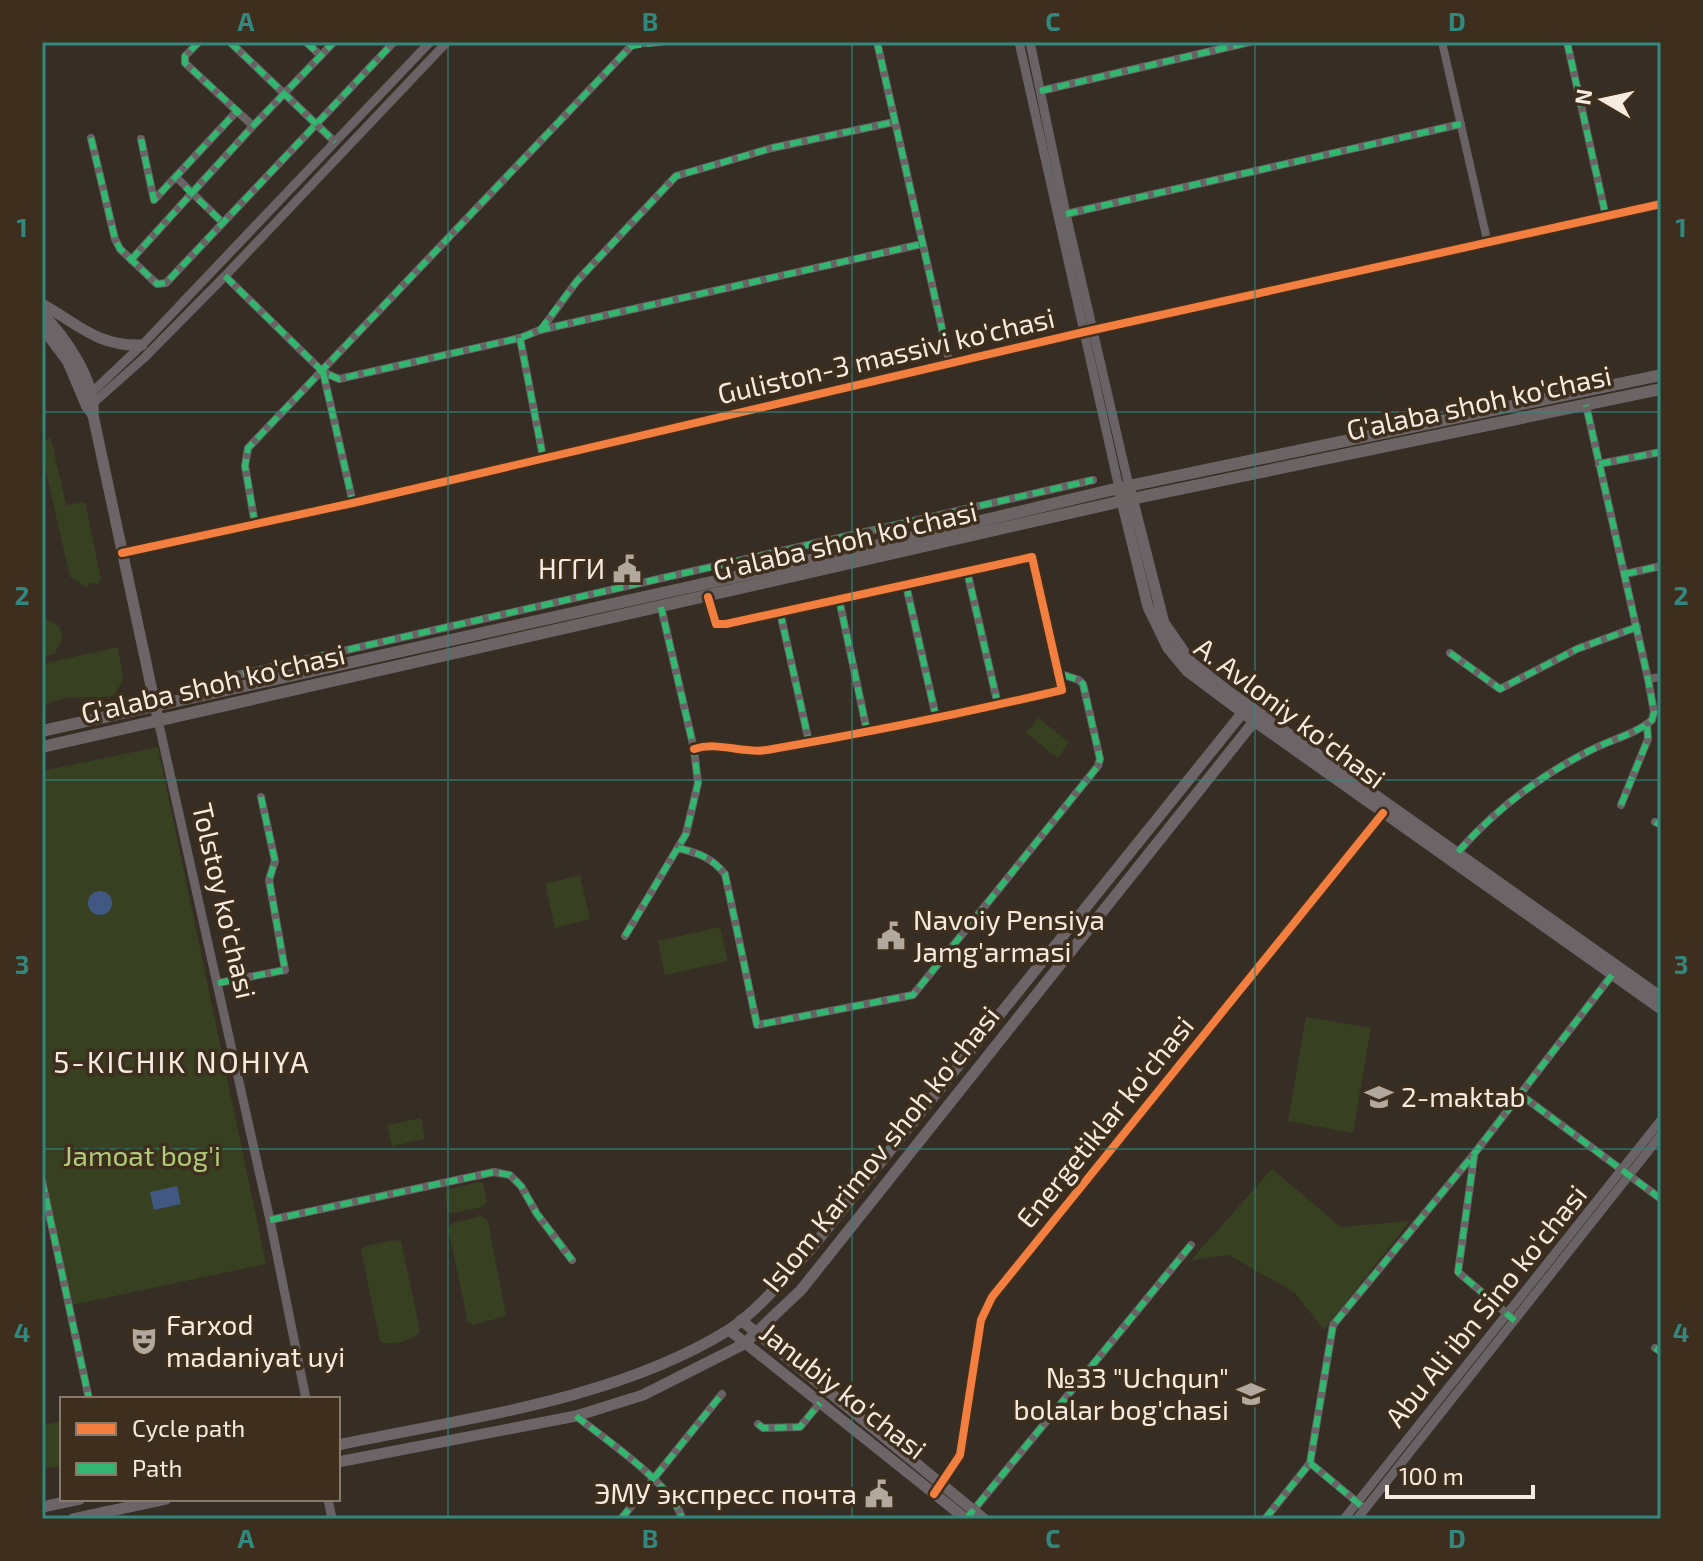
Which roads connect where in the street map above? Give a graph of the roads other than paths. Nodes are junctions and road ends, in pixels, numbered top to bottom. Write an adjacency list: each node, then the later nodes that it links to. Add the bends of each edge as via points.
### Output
1 (199, 42): 19 (street, via 185,63)
2 (230, 42): 18 (street)
3 (306, 42): 16 (street)
4 (334, 42): 16 (street)
5 (394, 42): 21 (street)
6 (430, 42): 26 (street)
7 (447, 42): 27 (street)
8 (661, 42): 15 (street)
9 (877, 42): 20 (street, Guliston-3 massivi ko'chasi)
10 (1019, 42): 42 (street, A. Avloniy ko'chasi)
11 (1030, 42): 17 (street, A. Avloniy ko'chasi)
12 (1250, 42): 17 (street)
13 (1442, 42): 22 (street)
14 (1567, 42): 32 (street)
15 (632, 43): 46 (street)
16 (321, 56): 18 (street)
17 (1040, 91): 31 (street, A. Avloniy ko'chasi)
18 (284, 94): 21 (street); 23 (street)
19 (237, 111): 23 (street); 28 (street)
20 (894, 122): 34 (street, Guliston-3 massivi ko'chasi); 41 (street, via 772,148 676,176 577,281)
21 (316, 124): 26 (street); 33 (street)
22 (1461, 124): 31 (street); 35 (street)
23 (253, 126): 29 (street)
24 (91, 138): 36 (street, via 115,239)
25 (141, 139): 28 (street, via 154,200)
26 (334, 144): 27 (street); 44 (street)
27 (341, 154): 37 (street)
28 (176, 177): 29 (street)
29 (191, 194): 33 (street); 36 (street)
30 (1661, 204): 32 (street, Guliston-3 massivi ko'chasi)
31 (1066, 214): 42 (street, A. Avloniy ko'chasi)
32 (1606, 217): 35 (street, Guliston-3 massivi ko'chasi)
33 (223, 223): 36 (street, via 166,283 157,284)
34 (922, 244): 41 (street); 45 (street, Guliston-3 massivi ko'chasi)
35 (1488, 244): 42 (street, Guliston-3 massivi ko'chasi)
36 (131, 260)
37 (225, 276): 46 (street); 49 (street)
38 (42, 304): 44 (main road, via 97,339 119,346)
39 (42, 313): 49 (main road, Tolstoy ko'chasi, via 78,360)
40 (42, 327): 49 (main road, Tolstoy ko'chasi)
41 (540, 330): 43 (street)
42 (1089, 332): 45 (street, Guliston-3 massivi ko'chasi); 56 (street, A. Avloniy ko'chasi)
43 (520, 338): 46 (street, via 339,379); 52 (street)
44 (142, 345): 49 (street)
45 (950, 364): 52 (street, Guliston-3 massivi ko'chasi)
46 (323, 372): 57 (street); 59 (street, via 248,448 245,466)
47 (1661, 375): 56 (main road, G'alaba shoh ko'chasi)
48 (1661, 389): 50 (main road, G'alaba shoh ko'chasi)
49 (89, 404): 60 (main road, Tolstoy ko'chasi)
50 (1586, 405): 53 (street); 56 (main road, G'alaba shoh ko'chasi)
51 (1661, 452): 53 (street)
52 (543, 457): 57 (street, Guliston-3 massivi ko'chasi)
53 (1599, 464): 63 (street)
54 (1093, 480): 55 (street)
55 (1036, 493): 58 (street); 65 (street)
56 (1126, 493): 58 (main road, G'alaba shoh ko'chasi); 66 (main road, G'alaba shoh ko'chasi); 77 (main road, A. Avloniy ko'chasi, via 1148,607 1158,632 1187,671)
57 (353, 503): 59 (street, Guliston-3 massivi ko'chasi)
58 (1043, 506): 65 (main road, G'alaba shoh ko'chasi)
59 (255, 524): 60 (street, Guliston-3 massivi ko'chasi)
60 (122, 553): 75 (main road, Tolstoy ko'chasi)
61 (1661, 566): 63 (street)
62 (967, 571): 64 (street); 72 (street, via 1032,557); 76 (street)
63 (1625, 574): 70 (street)
64 (906, 585): 67 (street); 78 (street)
65 (639, 591): 75 (main road, G'alaba shoh ko'chasi)
66 (708, 597): 68 (main road, G'alaba shoh ko'chasi); 69 (street, via 716,624)
67 (839, 599): 69 (street); 83 (street)
68 (661, 607): 80 (main road, G'alaba shoh ko'chasi); 86 (street)
69 (780, 612): 84 (street)
70 (1637, 627): 71 (street, via 1577,649 1500,689); 74 (street)
71 (1450, 653)
72 (1058, 673): 76 (street, via 1062,690); 90 (street, via 1083,684 1098,766 913,995 757,1025 725,874 714,861)
73 (1661, 677): 74 (street)
74 (1648, 679): 81 (street, via 1654,712)
75 (155, 705): 80 (main road, Tolstoy ko'chasi); 82 (main road, G'alaba shoh ko'chasi)
76 (998, 705): 78 (street)
77 (1245, 709): 79 (main road, A. Avloniy ko'chasi); 108 (main road, Islom Karimov shoh ko'chasi, via 810,1250)
78 (936, 717): 83 (street)
79 (1257, 718): 89 (main road, A. Avloniy ko'chasi); 91 (main road, A. Avloniy ko'chasi); 110 (main road, Islom Karimov shoh ko'chasi, via 801,1290)
80 (158, 720): 85 (main road, G'alaba shoh ko'chasi); 94 (street, Tolstoy ko'chasi)
81 (1647, 724): 88 (street, via 1648,739); 91 (street, via 1589,750 1520,794)
82 (42, 731)
83 (867, 731): 84 (street)
84 (809, 742): 86 (street, via 762,751 709,744)
85 (42, 747)
86 (694, 749): 90 (street, via 698,783)
87 (261, 797): 94 (street, via 275,861 269,880 285,970)
88 (1621, 805)
89 (1383, 813): 93 (main road, A. Avloniy ko'chasi); 122 (street, Energetiklar ko'chasi, via 992,1297 981,1320 960,1455)
90 (678, 848): 92 (street)
91 (1458, 852): 95 (main road, A. Avloniy ko'chasi)
92 (625, 936)
93 (1612, 975): 96 (main road, A. Avloniy ko'chasi); 97 (street)
94 (218, 983): 104 (street, Tolstoy ko'chasi)
95 (1661, 997)
96 (1661, 1009)
97 (1521, 1095): 100 (street); 101 (street)
98 (1661, 1120): 101 (street, Abu Ali ibn Sino ko'chasi)
99 (1661, 1135): 101 (street, Abu Ali ibn Sino ko'chasi)
100 (1474, 1154): 107 (street, via 1458,1272); 120 (street, via 1333,1325)
101 (1626, 1172): 103 (street); 107 (street, Abu Ali ibn Sino ko'chasi)
102 (42, 1181): 113 (street)
103 (1661, 1199)
104 (270, 1220): 106 (street, via 494,1172 510,1175 521,1186); 114 (street, Tolstoy ko'chasi)
105 (1191, 1245): 130 (street)
106 (572, 1260)
107 (1512, 1318): 125 (street, Abu Ali ibn Sino ko'chasi)
108 (741, 1320): 109 (main road, Islom Karimov shoh ko'chasi); 110 (main road, Janubiy ko'chasi)
109 (729, 1330): 111 (main road, Janubiy ko'chasi); 118 (main road, Islom Karimov shoh ko'chasi, via 641,1373 572,1395)
110 (755, 1334): 111 (main road, Islom Karimov shoh ko'chasi); 122 (main road, Janubiy ko'chasi)
111 (744, 1344): 115 (main road, Janubiy ko'chasi); 116 (main road, Islom Karimov shoh ko'chasi, via 643,1395)
112 (722, 1394): 121 (street)
113 (89, 1397)
114 (306, 1397)
115 (820, 1403): 117 (street, via 800,1427); 122 (main road, Janubiy ko'chasi)
116 (576, 1416): 119 (main road, Islom Karimov shoh ko'chasi); 121 (street)
117 (758, 1424)
118 (340, 1445)
119 (340, 1462)
120 (1310, 1463): 125 (street); 132 (street)
121 (654, 1479): 128 (street); 129 (street, via 680,1509)
122 (937, 1489): 130 (main road, Janubiy ko'chasi); 131 (main road, Janubiy ko'chasi)
123 (70, 1501): 126 (main road)
124 (157, 1501): 127 (main road)
125 (1361, 1505): 133 (street, Abu Ali ibn Sino ko'chasi); 134 (street, Abu Ali ibn Sino ko'chasi)
126 (42, 1507)
127 (73, 1519)
128 (621, 1519)
129 (682, 1519)
130 (966, 1519)
131 (984, 1519)
132 (1265, 1519)
133 (1344, 1519)
134 (1357, 1519)

